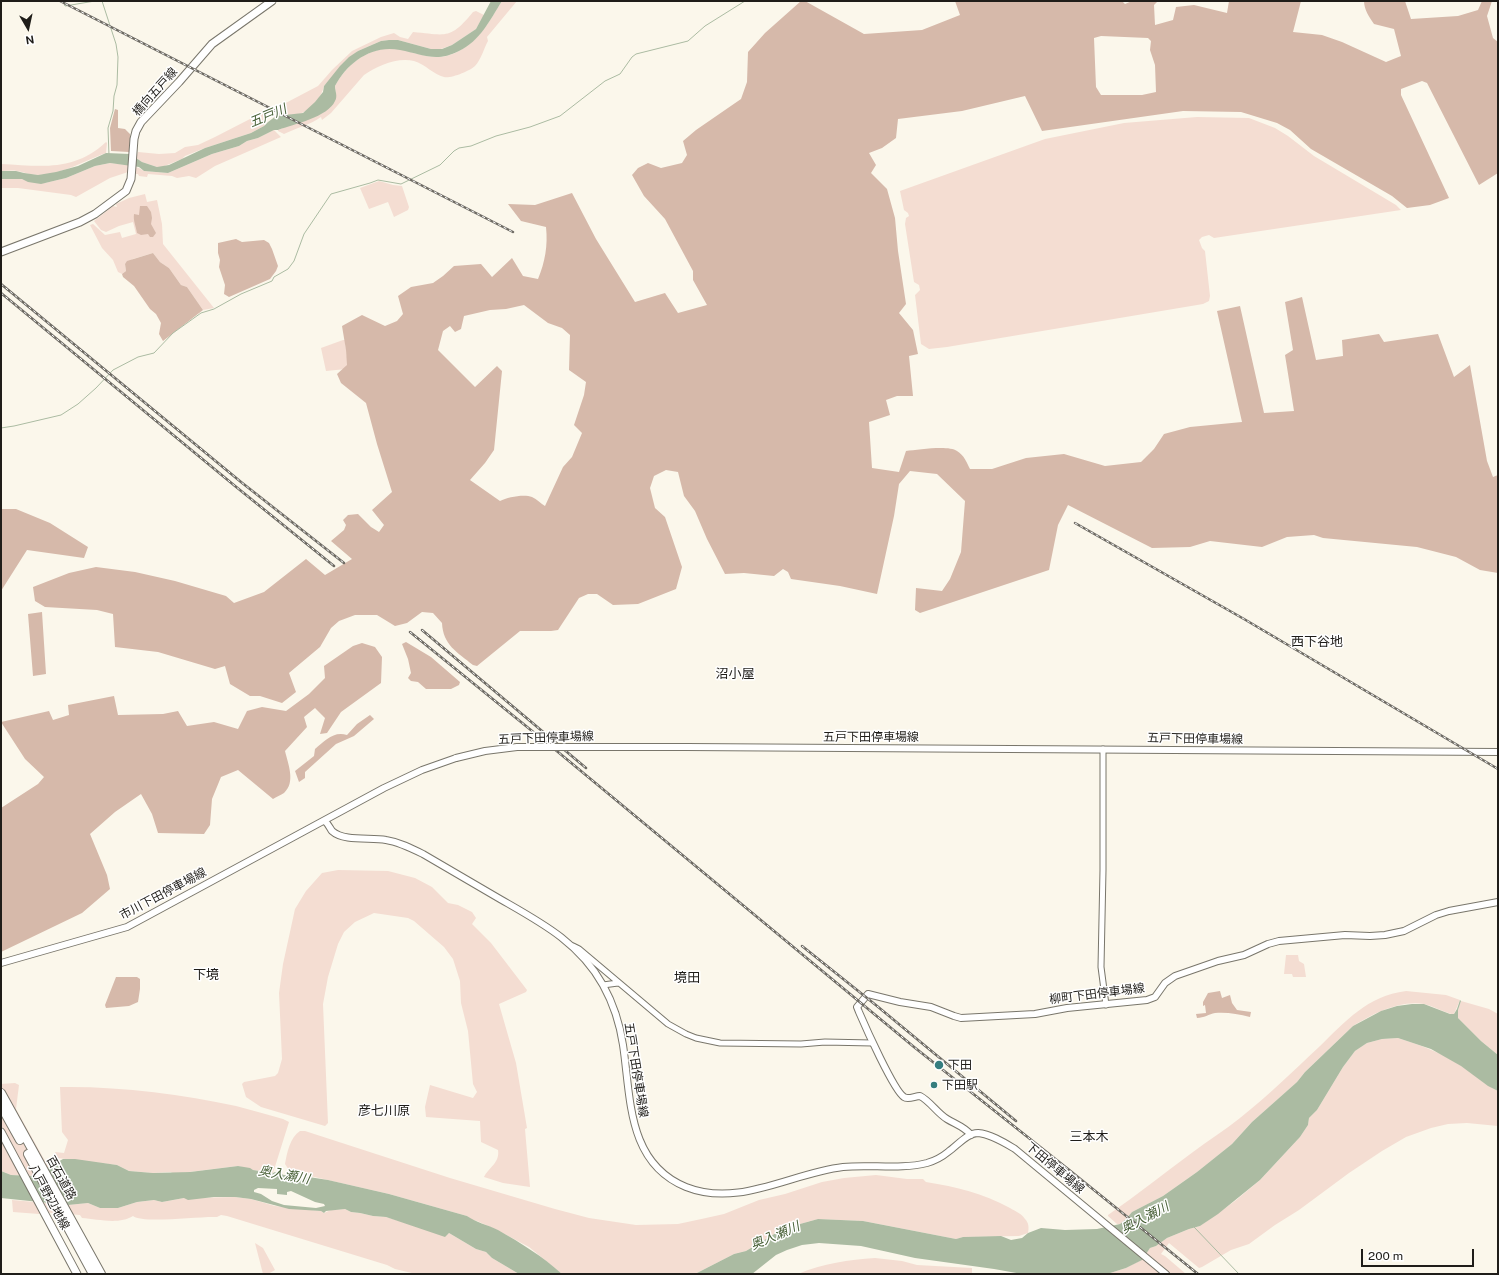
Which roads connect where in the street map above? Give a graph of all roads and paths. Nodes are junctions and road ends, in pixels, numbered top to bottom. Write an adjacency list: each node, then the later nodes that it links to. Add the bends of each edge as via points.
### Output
1 (272, 1): 2 (main road, 橋向五戸線, via 212,44 141,122 136,131 132,175 126,191 80,222)
2 (1, 252)
3 (1103, 749): 4 (main road, 五戸下田停車場線); 5 (main road, 五戸下田停車場線, bridge, via 517,747 456,758 422,770); 12 (street, via 1101,967)
4 (1498, 752)
5 (325, 820): 7 (main road, 五戸下田停車場線, via 333,831 342,836 387,840 423,854 542,923); 8 (main road, 市川下田停車場線, via 127,927)
6 (1498, 902): 12 (main road, 柳町下田停車場線, via 1449,911 1385,935 1345,935 1279,941 1244,955 1175,976 1165,982 1155,997)
7 (572, 946): 9 (street); 11 (main road, 五戸下田停車場線)
8 (1, 963)
9 (611, 976): 10 (street); 11 (street)
10 (618, 983): 11 (street); 13 (street, via 668,1024 704,1040 720,1043)
11 (602, 984): 17 (main road, 五戸下田停車場線, via 619,1025 629,1104 636,1133 646,1154 654,1163 672,1179 685,1186 713,1194 733,1194 827,1169 924,1164 942,1156)
12 (1106, 1005): 13 (main road, 柳町下田停車場線, via 961,1018 931,1007 868,994 858,1006)
13 (872, 1043): 17 (main road, 柳町下田停車場線, via 903,1096 923,1097 942,1116)
14 (1, 1094): 18 (highway, 百石道路)
15 (1, 1106): 18 (highway, 百石道路)
16 (1, 1132): 19 (main road, 八戸野辺地線)
17 (971, 1135): 22 (main road, 下田停車場線, via 980,1133 1005,1142 1015,1149)
18 (65, 1216): 20 (highway, 百石道路); 21 (highway, 百石道路)
19 (77, 1274)
20 (93, 1274)
21 (101, 1274)
22 (1166, 1274)

